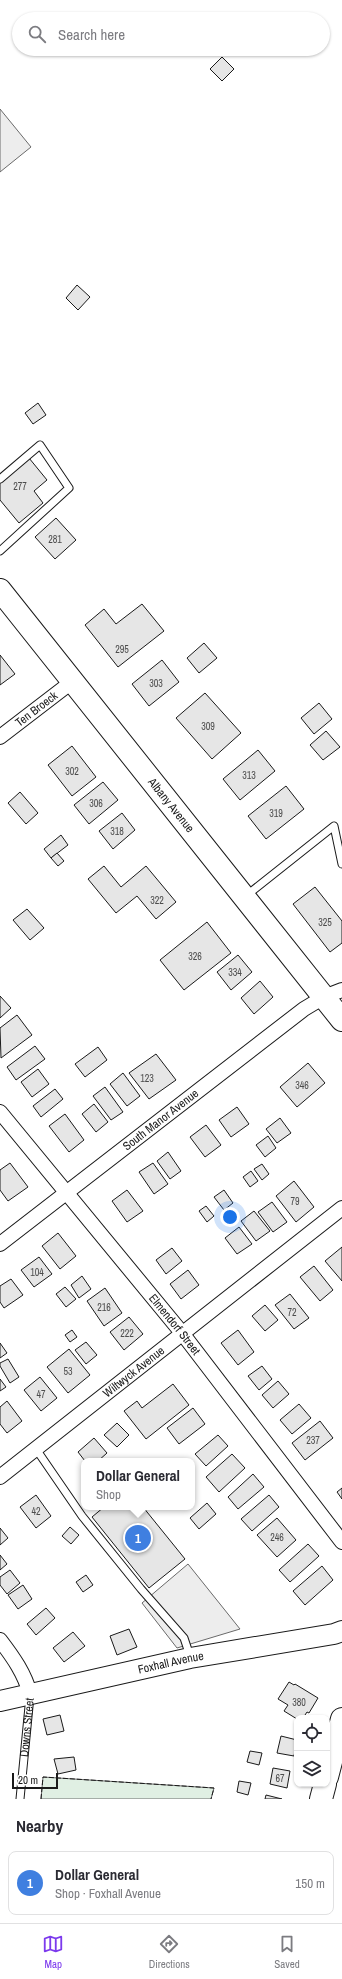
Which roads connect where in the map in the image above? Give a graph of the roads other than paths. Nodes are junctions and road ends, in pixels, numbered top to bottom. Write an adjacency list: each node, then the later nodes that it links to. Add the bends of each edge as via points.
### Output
1 (0, 479): 2 (lane, via 40,445 69,488)
2 (0, 551)
3 (0, 590): 4 (main road, Albany Avenue)
4 (72, 681): 5 (street, Ten Broeck); 7 (main road, Albany Avenue)
5 (0, 737)
6 (342, 864): 7 (lane, via 334,826)
7 (244, 897): 8 (main road, Albany Avenue)
8 (333, 993): 9 (main road, Albany Avenue); 11 (street, South Manor Avenue, via 304,1009)
9 (342, 1020)
10 (0, 1112): 11 (street, Elmendorf Street)
11 (65, 1194): 13 (street, South Manor Avenue); 14 (street, Elmendorf Street)
12 (342, 1208): 14 (street, Wiltwyck Avenue)
13 (0, 1244)
14 (182, 1333): 15 (street, Wiltwyck Avenue); 17 (street, Elmendorf Street)
15 (36, 1449): 16 (street, Wiltwyck Avenue); 20 (lane, via 82,1516 184,1638)
16 (0, 1477)
17 (342, 1542)
18 (342, 1631): 20 (street, Foxhall Avenue)
19 (0, 1640): 21 (street, Downs Street, via 15,1660)
20 (190, 1658): 21 (street, Foxhall Avenue)
21 (30, 1694): 22 (street, Foxhall Avenue); 26 (lane, Downs Street)
22 (0, 1701)
23 (342, 1719): 24 (main road)
24 (330, 1765)
25 (324, 1787): 27 (main road)
26 (20, 1799)
27 (321, 1799)

